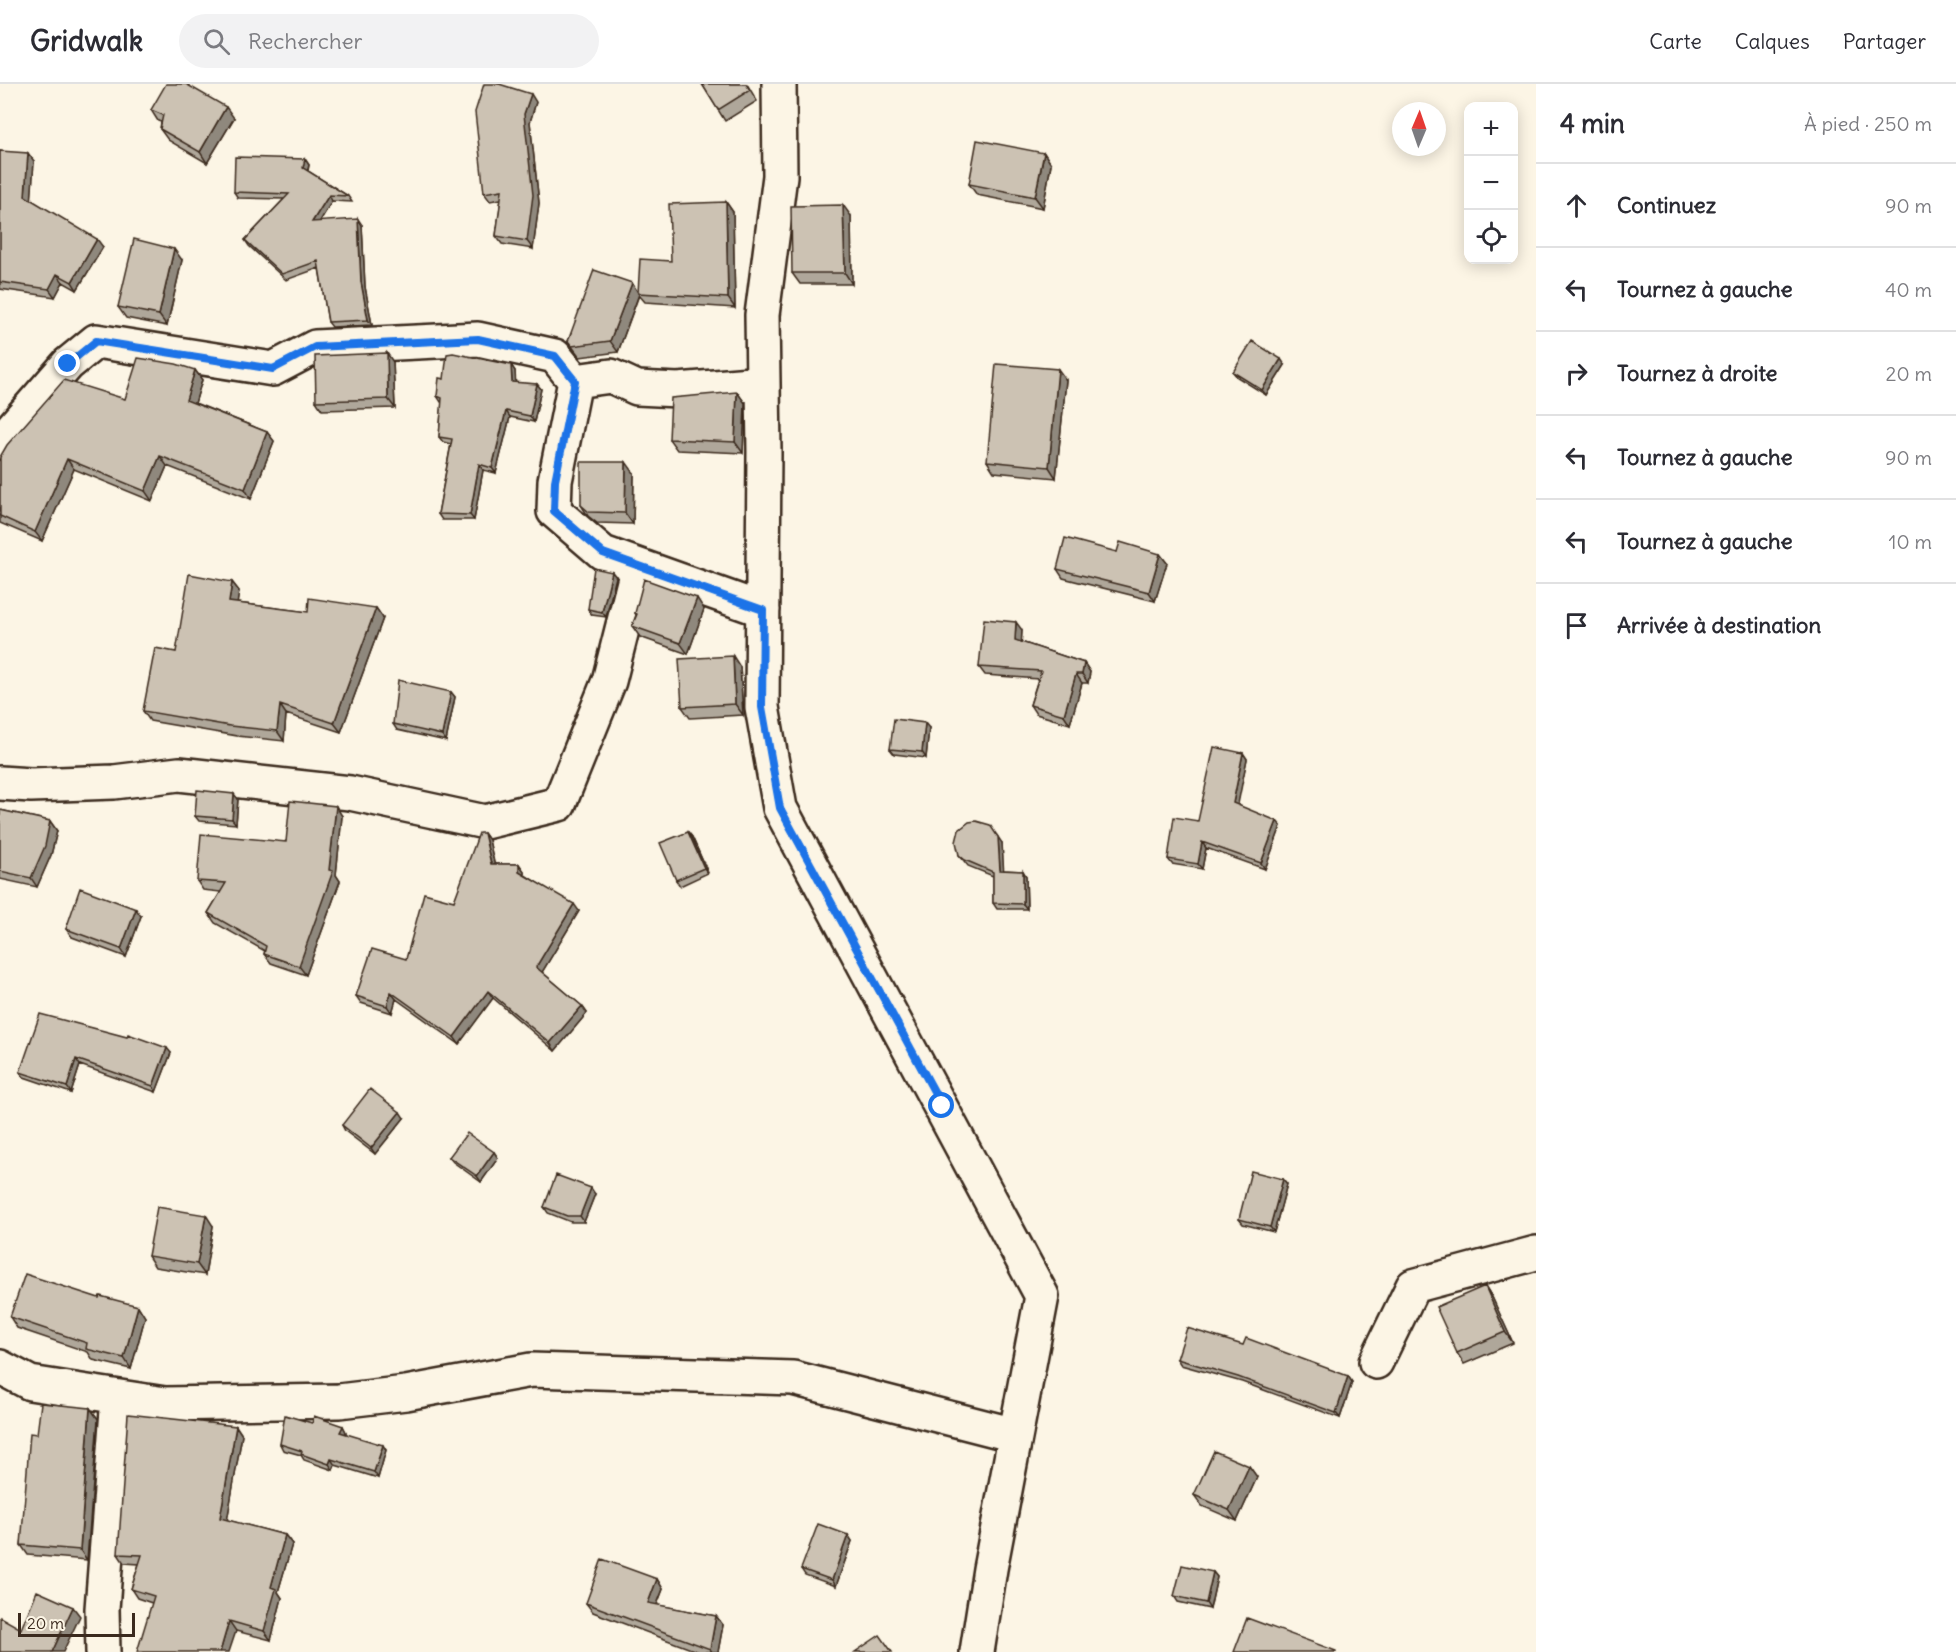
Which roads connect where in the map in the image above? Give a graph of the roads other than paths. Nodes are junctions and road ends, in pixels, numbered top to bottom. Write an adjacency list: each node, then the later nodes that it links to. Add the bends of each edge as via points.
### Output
1 (779, 84): 3 (street, via 780,176 762,315)
2 (575, 381): 3 (street, via 611,376 637,388 678,390); 4 (street, via 555,356 478,339 315,347 273,369 96,341 68,364); 5 (street, via 555,481 554,511 603,553)
3 (763, 383): 6 (street)
4 (0, 442)
5 (638, 566): 6 (street); 7 (street, via 609,681 559,804 485,822 350,793 179,774 114,782)
6 (763, 610): 12 (street, via 762,707 780,808 1042,1296)
7 (0, 783)
8 (1536, 1253): 9 (street, via 1413,1286)
9 (1376, 1362)
10 (0, 1367): 11 (street, via 30,1383)
11 (118, 1397): 12 (street, via 165,1404 339,1401 531,1370 793,1377); 13 (street, via 102,1609)
12 (1015, 1436): 14 (street)
13 (103, 1652)
14 (977, 1652)

